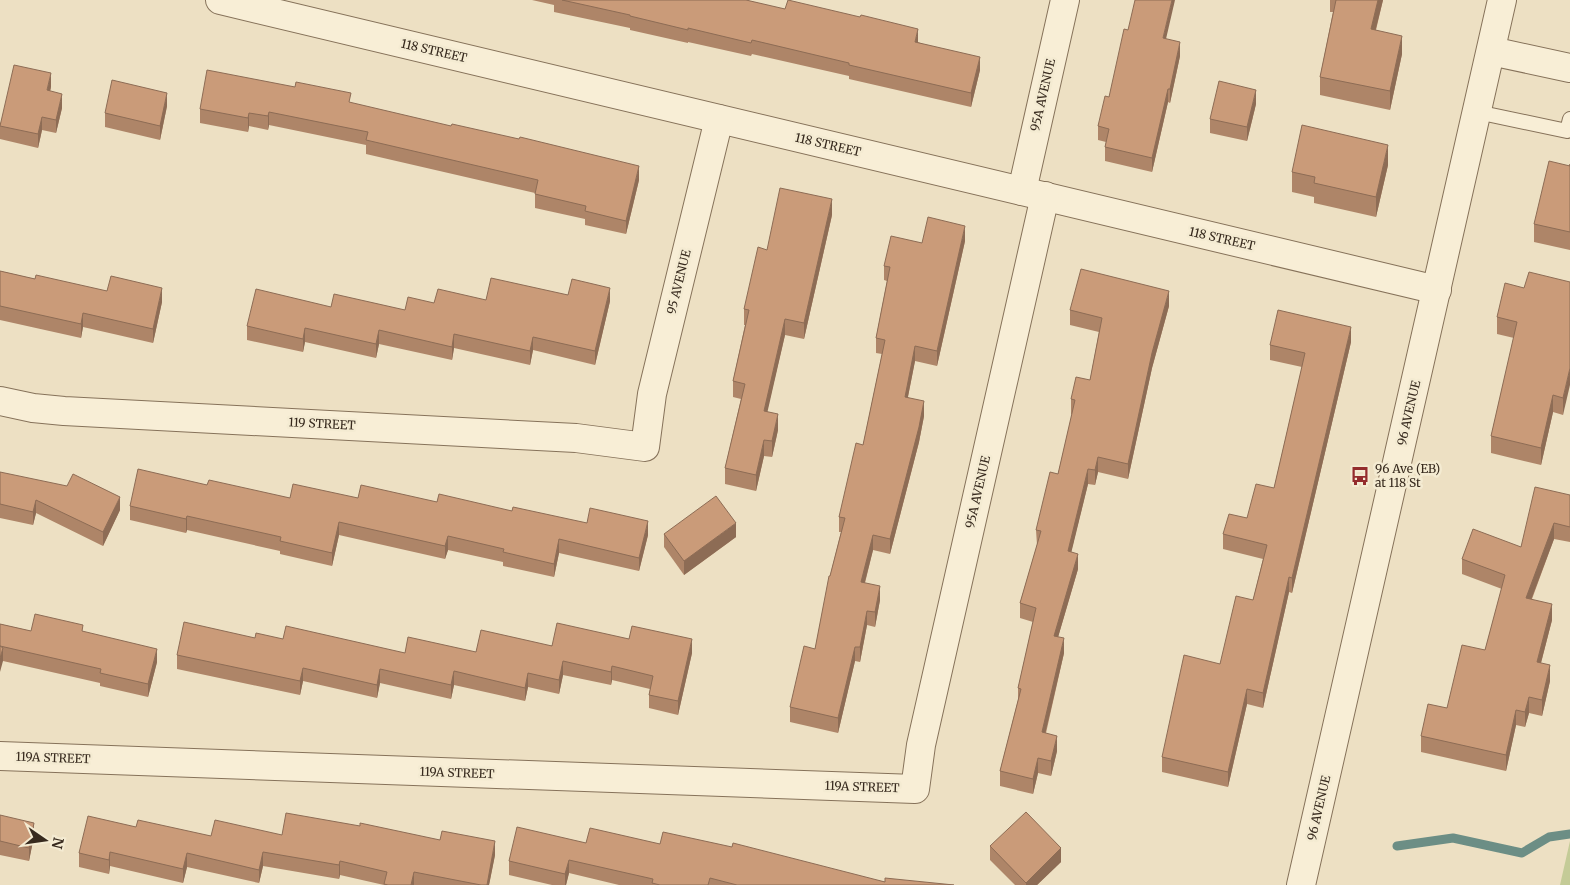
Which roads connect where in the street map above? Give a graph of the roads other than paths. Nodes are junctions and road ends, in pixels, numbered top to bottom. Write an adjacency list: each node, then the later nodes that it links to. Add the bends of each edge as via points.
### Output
1 (220, 0): 8 (street, 118 STREET)
2 (1065, 0): 9 (street, 95A AVENUE)
3 (1502, 0): 4 (street, 96 AVENUE)
4 (1491, 51): 5 (street); 6 (street, 96 AVENUE)
5 (1570, 68)
6 (1477, 112): 7 (lane, via 1567,131); 10 (street, 96 AVENUE)
7 (1570, 118)
8 (719, 119): 9 (street, 118 STREET); 12 (street, 95 AVENUE, via 652,394)
9 (1033, 193): 10 (street, 118 STREET); 14 (street, 95A AVENUE, via 921,745)
10 (1437, 290): 15 (street, 96 AVENUE)
11 (0, 401): 12 (street, 119 STREET, via 64,411 576,438)
12 (645, 447)
13 (0, 756): 14 (street, 119A STREET)
14 (915, 789)
15 (1301, 885)

